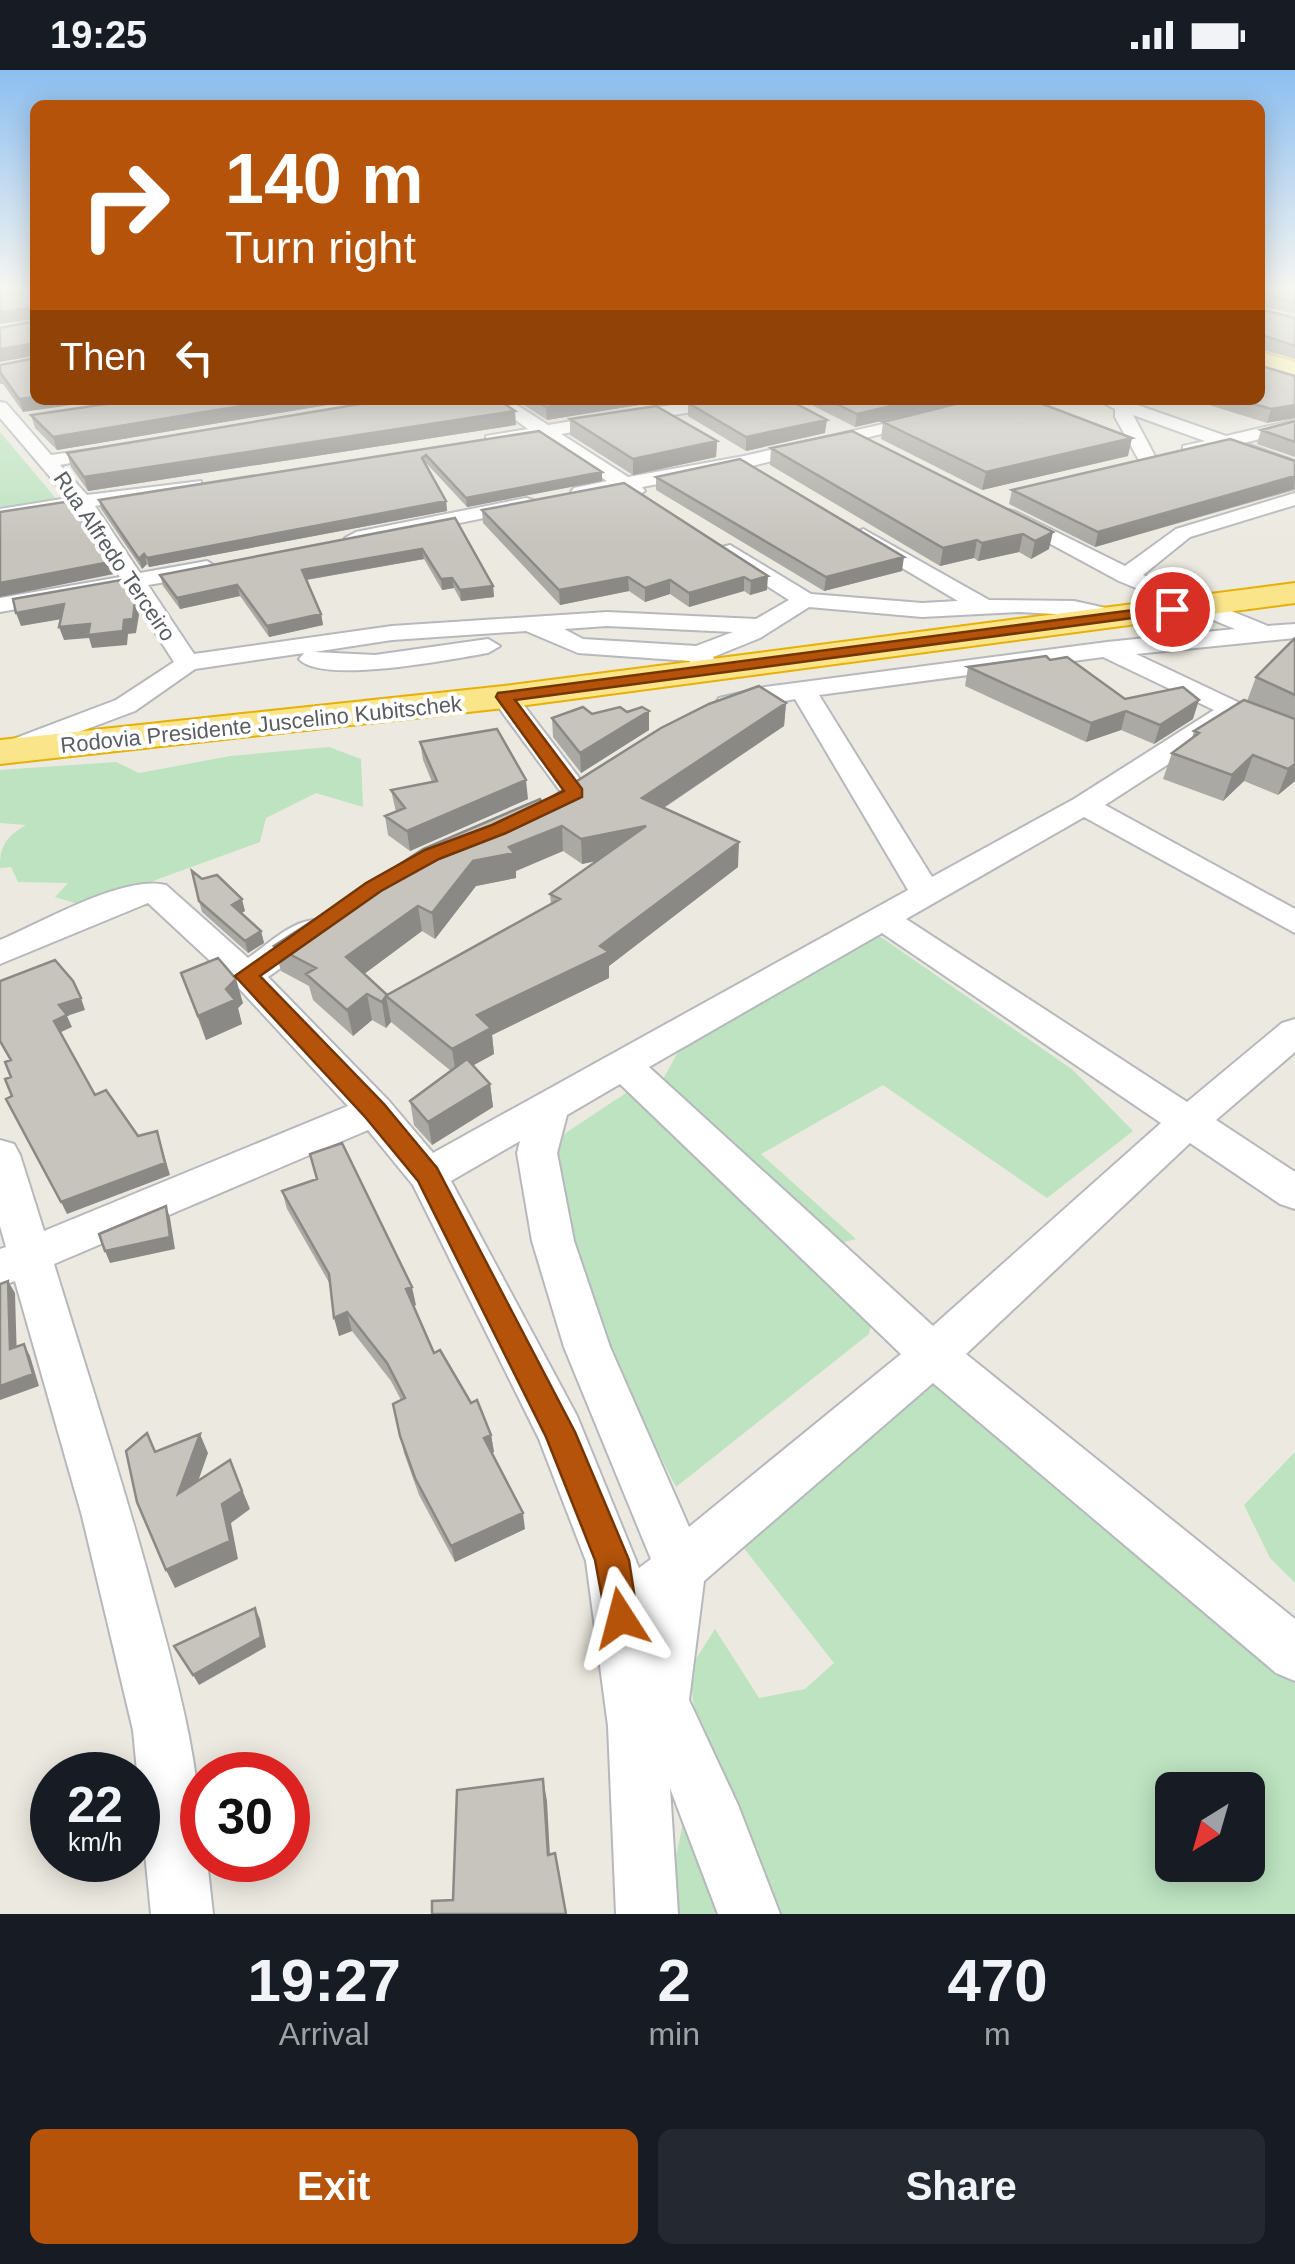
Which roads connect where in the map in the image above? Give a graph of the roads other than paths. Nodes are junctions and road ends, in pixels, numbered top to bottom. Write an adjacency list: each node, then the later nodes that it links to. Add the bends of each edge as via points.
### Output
1 (504, 405): 11 (street)
2 (649, 405): 7 (street)
3 (704, 405): 7 (street)
4 (990, 405): 12 (street)
5 (1117, 405): 13 (street, via 1138,463)
6 (1119, 405): 13 (street)
7 (661, 412): 11 (street); 18 (street)
8 (16, 417): 17 (street, Rua Alfredo Terceiro)
9 (826, 422): 12 (street)
10 (1295, 425): 13 (street)
11 (545, 432): 14 (street); 22 (street)
12 (856, 438): 16 (street); 18 (street)
13 (1224, 442): 19 (street)
14 (469, 443)
15 (126, 448): 17 (street)
16 (892, 456)
17 (49, 461): 24 (street, Rua Alfredo Terceiro)
18 (744, 462): 21 (street); 22 (street)
19 (1295, 467)
20 (219, 482): 24 (street)
21 (776, 482)
22 (624, 484): 25 (street); 30 (street)
23 (1295, 499): 32 (street, via 1183,533)
24 (82, 502): 27 (street); 34 (street, Rua Alfredo Terceiro)
25 (657, 505)
26 (996, 510): 32 (street)
27 (0, 515)
28 (839, 521): 33 (street)
29 (706, 536): 36 (street)
30 (330, 543)
31 (232, 563): 34 (street)
32 (1127, 576): 39 (street)
33 (903, 579): 38 (street); 40 (street)
34 (134, 582): 37 (street); 46 (street, Rua Alfredo Terceiro)
35 (1295, 593): 39 (highway, Rodovia Presidente Juscelino Kubitschek)
36 (805, 600): 40 (street); 42 (street)
37 (0, 605)
38 (983, 606): 40 (street); 43 (street, via 1074,608)
39 (1199, 606): 43 (highway, Rodovia Presidente Juscelino Kubitschek); 44 (street)
40 (857, 607)
41 (540, 626): 42 (street, via 646,619); 45 (street, via 578,646); 46 (street, via 478,648 375,664 267,654)
42 (761, 627): 45 (street)
43 (1112, 633): 44 (street); 45 (highway, Rodovia Presidente Juscelino Kubitschek); 47 (street); 49 (street)
44 (1287, 637)
45 (703, 662): 48 (highway, Rodovia Presidente Juscelino Kubitschek)
46 (187, 663): 52 (street, via 119,708)
47 (803, 690): 50 (street); 55 (street)
48 (504, 697): 52 (highway, Rodovia Presidente Juscelino Kubitschek); 53 (street)
49 (1230, 712): 51 (street); 54 (street)
50 (698, 716)
51 (1295, 740)
52 (3, 752)
53 (575, 792)
54 (1084, 806): 55 (street); 58 (street)
55 (927, 894): 57 (street)
56 (342, 909): 60 (street)
57 (880, 917): 62 (street); 65 (street)
58 (1295, 923)
59 (0, 954): 60 (street, via 146,891)
60 (246, 976): 64 (street)
61 (1295, 1032): 65 (street)
62 (621, 1063): 63 (street); 70 (street)
63 (550, 1104): 67 (street); 71 (street, via 537,1152 553,1241 587,1347)
64 (375, 1111): 67 (street); 69 (street)
65 (1187, 1123): 68 (street); 70 (street)
66 (0, 1154): 69 (street)
67 (428, 1175): 72 (street, via 560,1432 612,1560)
68 (1295, 1193)
69 (16, 1262): 74 (street, via 107,1516 162,1730)
70 (932, 1355): 71 (street); 73 (street)
71 (680, 1567): 72 (street); 76 (street, via 661,1702)
72 (621, 1618): 75 (street, via 638,1726)
73 (1295, 1654)
74 (182, 1914)
75 (647, 1914)
76 (750, 1914)

